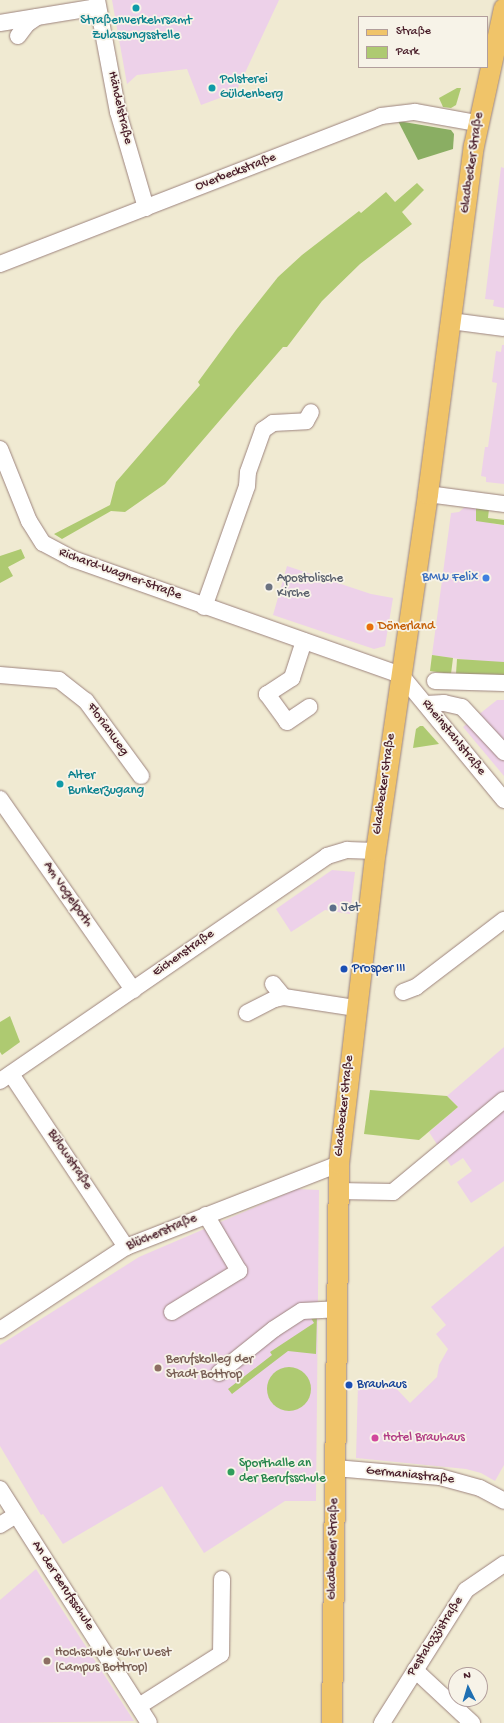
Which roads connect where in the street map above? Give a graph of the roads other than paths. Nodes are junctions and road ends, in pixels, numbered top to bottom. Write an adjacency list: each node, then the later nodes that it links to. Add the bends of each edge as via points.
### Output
1 (97, 3): 3 (street, Händelstraße); 7 (street, Händelstraße, via 118,112)
2 (504, 8): 6 (main road, Gladbecker Straße)
3 (37, 17): 4 (street, Händelstraße); 5 (street, via 27,24)
4 (0, 23)
5 (18, 36)
6 (477, 123): 7 (street, Overbeckstraße, via 415,112 381,116); 9 (main road, Gladbecker Straße)
7 (146, 208): 8 (street, Overbeckstraße)
8 (0, 264)
9 (451, 320): 10 (street); 13 (main road, Gladbecker Straße)
10 (504, 328)
11 (311, 412): 15 (street, via 306,421 273,423 263,430 248,472 247,486)
12 (0, 449): 15 (street, Richard-Wagner-Straße, via 29,521 43,543 73,559 159,588)
13 (428, 494): 14 (street); 18 (main road, Gladbecker Straße)
14 (504, 504)
15 (204, 607): 16 (street, Richard-Wagner-Straße)
16 (304, 641): 18 (street, Richard-Wagner-Straße); 22 (street, via 292,678 267,694 287,722)
17 (0, 675): 24 (street, Florianweg, via 59,680 67,689 86,700)
18 (401, 676): 21 (street, Rheinstahlstraße); 27 (main road, Gladbecker Straße)
19 (435, 681): 20 (street)
20 (504, 683)
21 (426, 704): 23 (street, via 444,703 462,707); 26 (street, Rheinstahlstraße)
22 (309, 707)
23 (504, 752)
24 (141, 776)
25 (0, 799): 30 (street, Am Vogelpoth)
26 (504, 800)
27 (376, 851): 30 (street, Eichenstraße, via 347,850 327,856); 33 (main road, Gladbecker Straße)
28 (504, 920): 31 (street, via 416,987)
29 (273, 984): 32 (street)
30 (133, 990): 35 (street, Eichenstraße)
31 (403, 992)
32 (284, 997): 33 (street); 34 (street)
33 (356, 1008): 37 (main road, Gladbecker Straße)
34 (247, 1013)
35 (6, 1078): 40 (street, Bülowstraße)
36 (504, 1100): 38 (street, via 393,1192)
37 (339, 1164): 38 (main road, Gladbecker Straße); 39 (street, Blücherstraße)
38 (338, 1191): 41 (main road, Gladbecker Straße)
39 (206, 1215): 40 (street, Blücherstraße); 42 (street, via 239,1271)
40 (126, 1247): 43 (street, Blücherstraße)
41 (336, 1309): 44 (street, via 302,1311 274,1329); 45 (main road, Gladbecker Straße)
42 (172, 1312)
43 (0, 1330)
44 (219, 1372)
45 (335, 1468): 47 (street, Germaniastraße, via 440,1477 480,1488); 55 (main road, Gladbecker Straße)
46 (0, 1489): 48 (street, An der Berufsschule)
47 (504, 1501)
48 (16, 1514): 49 (street); 53 (street, An der Berufsschule)
49 (0, 1525)
50 (501, 1571): 52 (street, Pestalozzistraße, via 466,1590)
51 (222, 1579): 53 (street, via 221,1654)
52 (415, 1670): 56 (street, Pestalozzistraße); 57 (street)
53 (139, 1706): 54 (street, An der Berufsschule)
54 (149, 1723)
55 (332, 1723)
56 (382, 1723)
57 (472, 1723)

